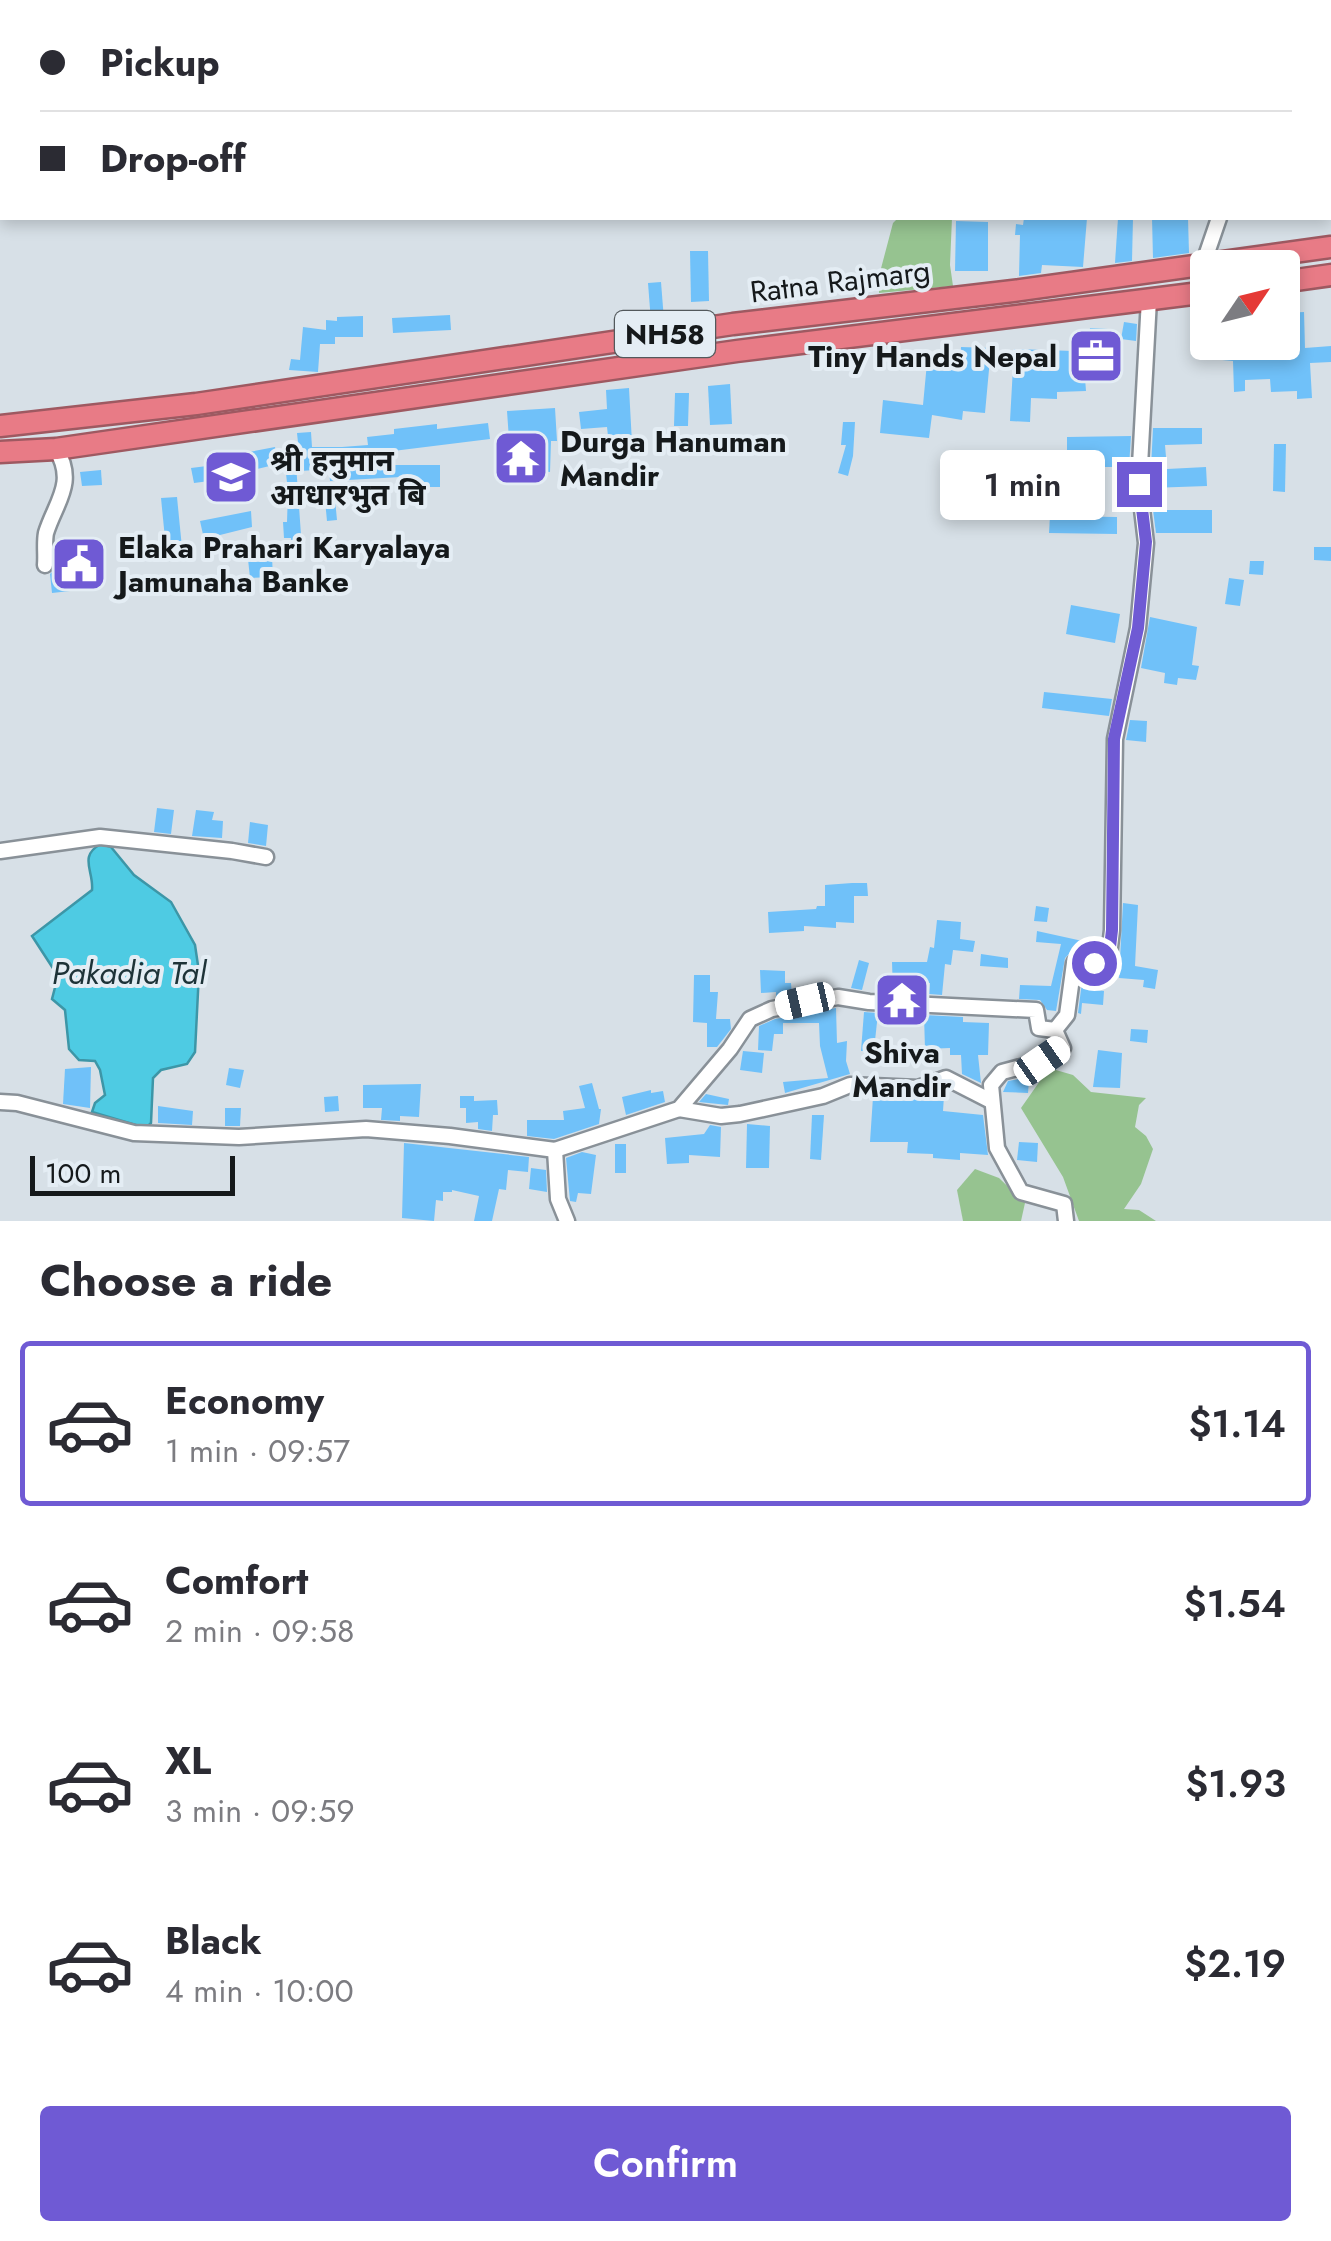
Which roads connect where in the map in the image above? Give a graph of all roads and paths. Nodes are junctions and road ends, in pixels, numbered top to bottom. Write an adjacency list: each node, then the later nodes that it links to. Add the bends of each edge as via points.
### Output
1 (1218, 220): 3 (street)
2 (1331, 248): 4 (highway, Ratna Rajmarg / NH58)
3 (1208, 250)
4 (1300, 253)
5 (1190, 268): 10 (highway, Ratna Rajmarg / NH58)
6 (1331, 276): 7 (highway)
7 (1300, 280)
8 (1190, 294): 9 (highway, Ratna Rajmarg / NH58)
9 (1149, 300): 11 (highway, Ratna Rajmarg / NH58, via 737,350); 16 (street, via 1139,484 1146,542 1138,628 1114,739 1109,956 1104,964 1074,962 1068,1014)
10 (0, 426)
11 (56, 449): 12 (highway, Ratna Rajmarg / NH58); 13 (street, via 64,471 62,500 46,534)
12 (0, 452)
13 (45, 565)
14 (0, 852): 15 (street, via 100,836)
15 (266, 857)
16 (1056, 1030): 17 (street, via 1062,1048 1002,1072 990,1085); 19 (street, via 1040,1028 1036,1010 838,997 805,1001 750,1019)
17 (991, 1101): 19 (street, via 946,1078 918,1088 850,1085 740,1114); 22 (street, via 997,1148 1020,1192 1064,1204)
18 (0, 1102): 20 (street, via 134,1133 239,1137 366,1129)
19 (678, 1109): 20 (street)
20 (555, 1150): 21 (street, via 558,1200)
21 (567, 1221)
22 (1066, 1221)

